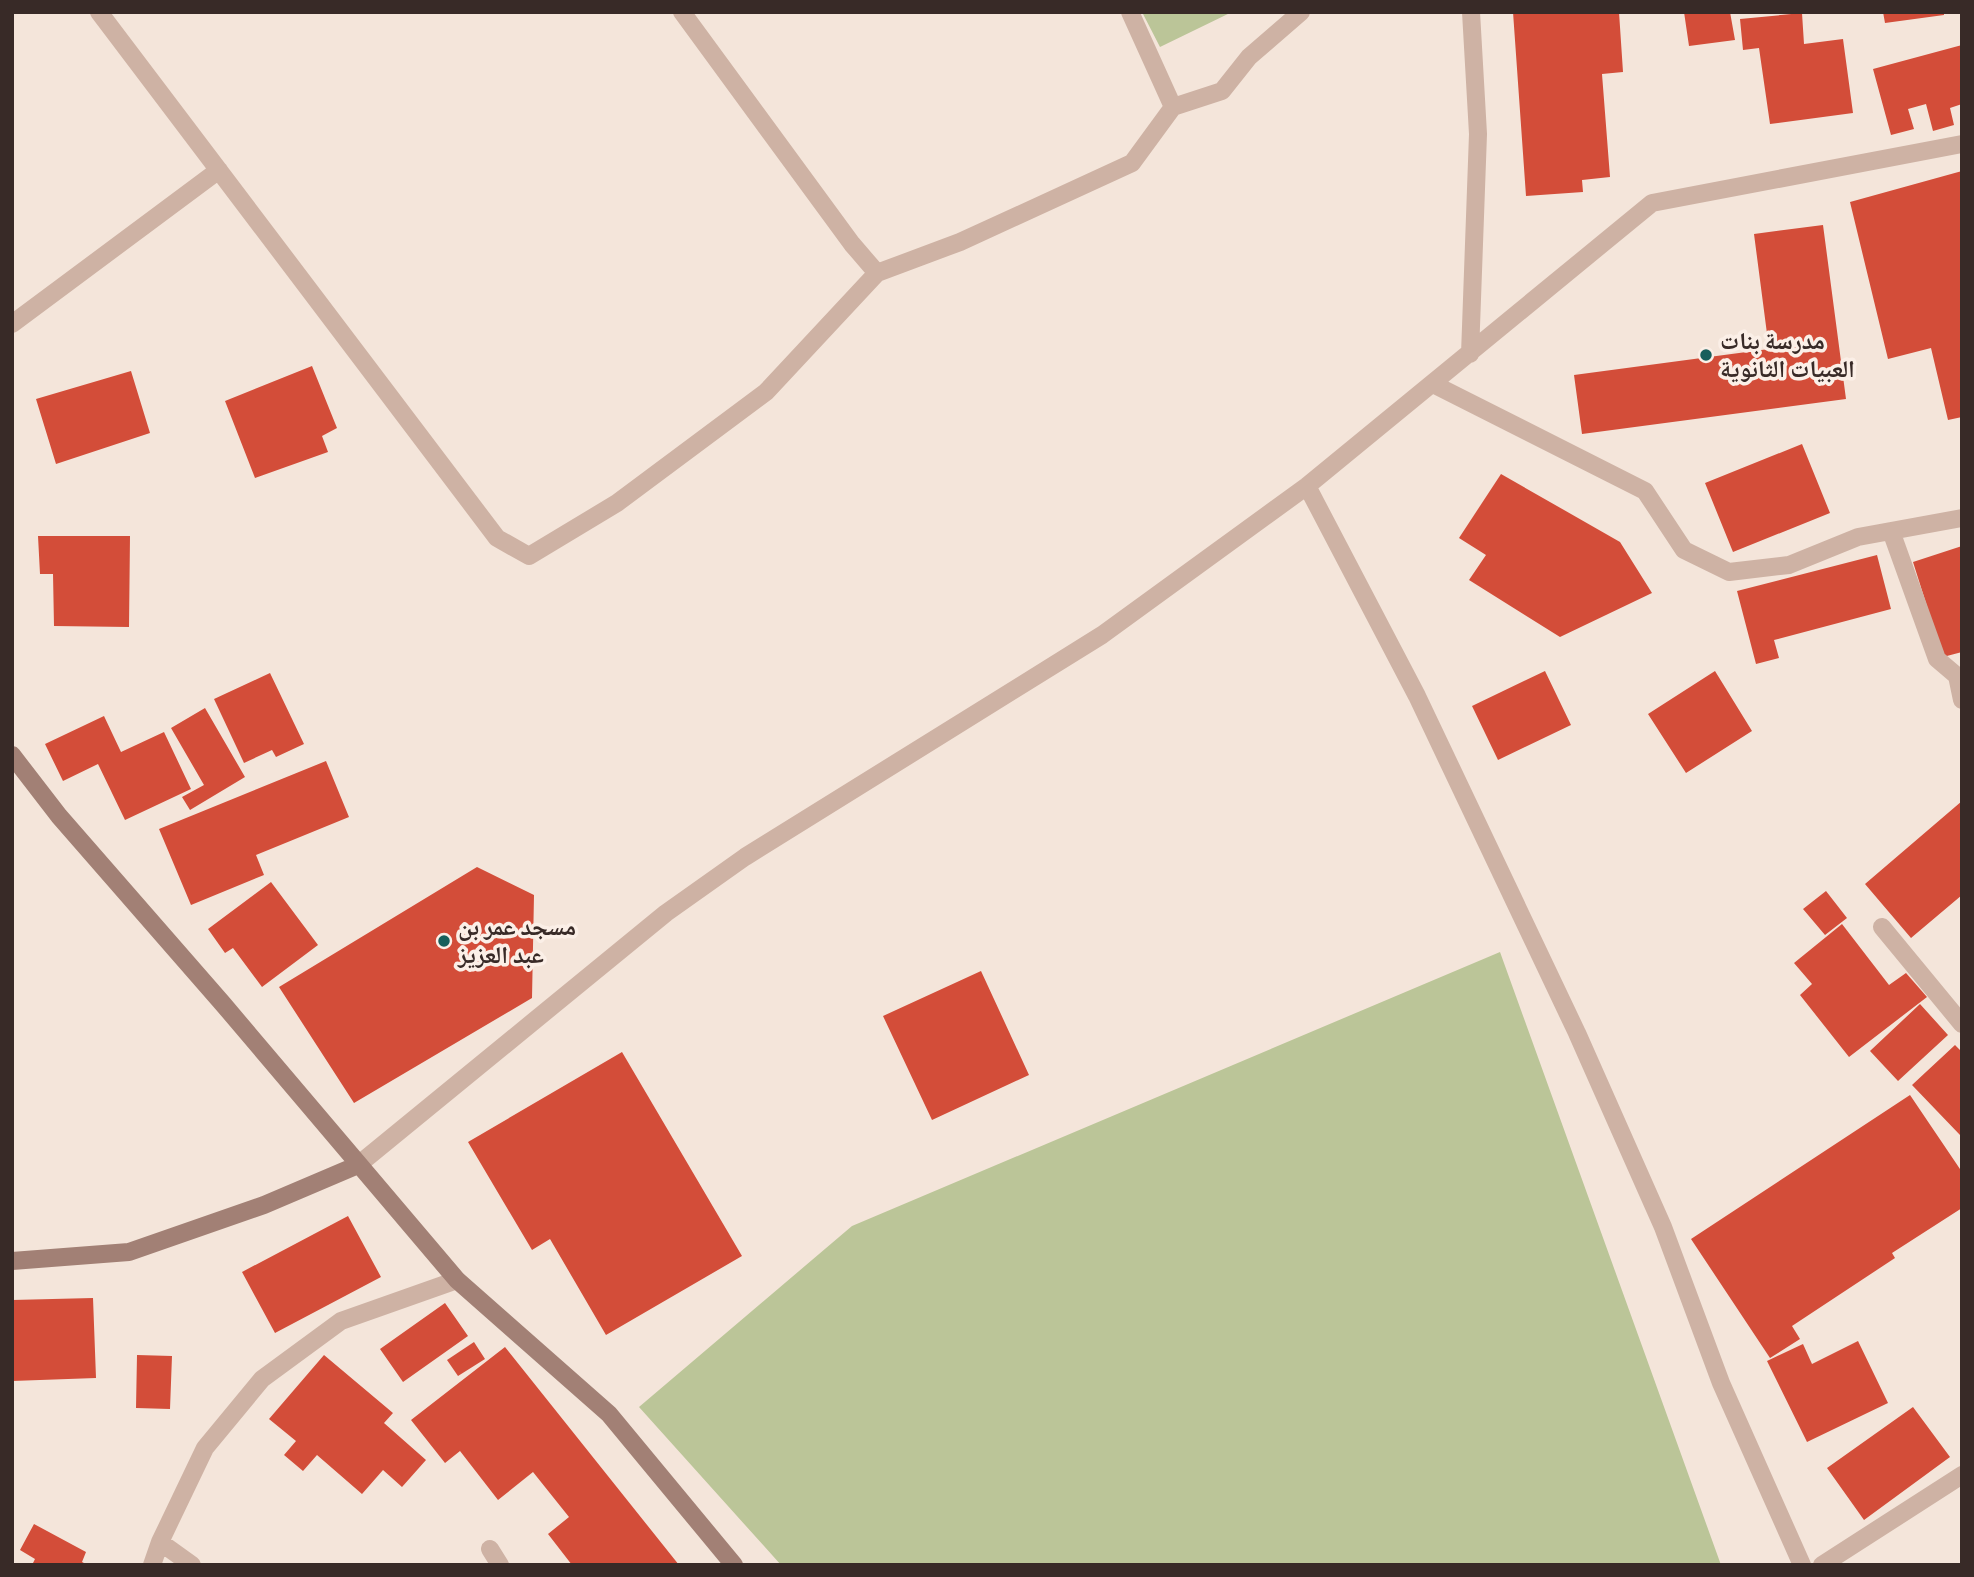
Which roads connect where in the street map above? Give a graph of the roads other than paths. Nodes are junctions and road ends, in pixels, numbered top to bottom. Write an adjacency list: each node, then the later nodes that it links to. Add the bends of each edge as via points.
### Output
1 (99, 12): 8 (street)
2 (682, 12): 9 (street)
3 (1130, 12): 6 (street)
4 (1301, 12): 6 (street, via 1249,57 1222,91)
5 (1471, 12): 11 (street, via 1478,134)
6 (1173, 107): 9 (street, via 1132,163 960,243)
7 (1962, 144): 11 (street, via 1652,203)
8 (219, 170): 9 (street, via 497,538 529,556 617,503 766,392); 10 (street)
9 (877, 273)
10 (12, 324)
11 (1470, 354): 12 (street)
12 (1433, 384): 13 (street); 15 (street, via 1645,491 1684,550 1728,572 1789,565 1858,537)
13 (1307, 486): 20 (street, via 1102,635 745,857 666,913); 30 (street, via 1417,696 1577,1033 1663,1227 1721,1383)
14 (1962, 518): 15 (street)
15 (1891, 531): 16 (street, via 1937,659 1957,676)
16 (1962, 700)
17 (12, 755): 20 (street)
18 (1882, 927): 19 (street)
19 (1962, 1024)
20 (358, 1165): 21 (street, via 264,1205 129,1252); 22 (street)
21 (12, 1261)
22 (457, 1280): 24 (street, via 341,1321 262,1379 205,1448); 29 (street, via 609,1414)
23 (1962, 1475): 31 (street)
24 (160, 1542): 26 (street); 27 (street)
25 (490, 1549): 28 (street)
26 (152, 1565)
27 (192, 1565)
28 (500, 1565)
29 (734, 1565)
30 (1802, 1565)
31 (1822, 1565)

